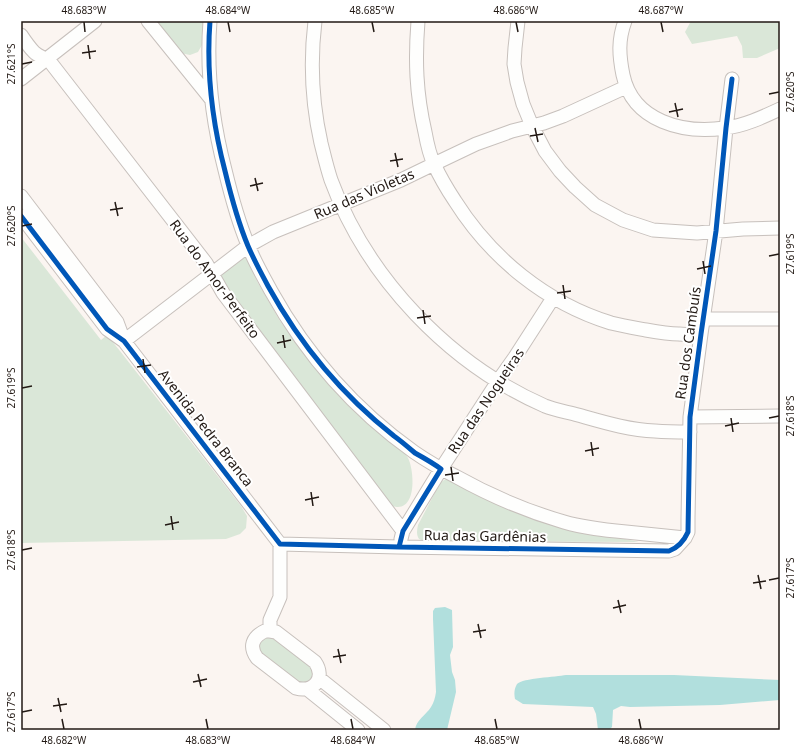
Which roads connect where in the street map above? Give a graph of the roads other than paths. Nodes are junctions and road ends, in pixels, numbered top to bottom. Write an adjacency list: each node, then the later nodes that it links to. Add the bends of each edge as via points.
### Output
1 (95, 21): 9 (street)
2 (148, 21): 13 (street)
3 (210, 21): 13 (street, via 208,64)
4 (315, 21): 19 (street, via 312,72 318,126 331,179)
5 (418, 21): 17 (street, via 418,96 422,122)
6 (518, 21): 15 (street, via 514,64 523,104)
7 (625, 21): 12 (street, via 619,51)
8 (21, 35): 9 (street, Rua do Amor-Perfeito, via 34,52)
9 (47, 59): 10 (street); 24 (street, Rua do Amor-Perfeito)
10 (21, 78)
11 (732, 80): 16 (street, Rua dos Cambuís)
12 (626, 87): 15 (street, Rua das Violetas, via 563,116); 16 (street, via 648,114 670,125 695,129)
13 (211, 99): 23 (street, via 230,192)
14 (780, 109): 16 (street)
15 (532, 126): 17 (street, Rua das Violetas, via 476,144); 22 (street, via 545,151 560,171 595,205 623,220 653,230 697,233)
16 (726, 128): 22 (street, Rua dos Cambuís)
17 (434, 164): 19 (street, Rua das Violetas); 25 (street, via 464,216 484,240 520,274)
18 (21, 196): 29 (street, Avenida Pedra Branca, via 117,322)
19 (342, 204): 23 (street, Rua das Violetas, via 274,232); 30 (street, via 364,247 394,291 436,334)
20 (21, 216): 29 (street, Avenida Pedra Branca, via 107,329)
21 (780, 228): 22 (street)
22 (716, 231): 26 (street, Rua dos Cambuís)
23 (248, 246): 24 (street, Rua das Violetas); 34 (street, via 279,306 322,367 381,426)
24 (212, 272): 29 (street, Rua das Violetas); 35 (street, Rua do Amor-Perfeito, via 223,293)
25 (553, 298): 28 (street, via 573,308 630,328); 30 (street, Rua das Nogueiras)
26 (703, 319): 27 (street); 28 (street, Rua dos Cambuís)
27 (780, 319)
28 (701, 334): 32 (street, Rua dos Cambuís)
29 (124, 340): 37 (street, Avenida Pedra Branca)
30 (498, 381): 33 (street, via 546,407 624,427); 34 (street, Rua das Nogueiras)
31 (780, 416): 32 (street)
32 (690, 417): 33 (street, Rua dos Cambuís)
33 (690, 432): 36 (street, Rua dos Cambuís, via 688,532)
34 (441, 469): 35 (street, Rua das Nogueiras); 36 (street, via 503,500 565,522 593,528)
35 (403, 531): 38 (street, Rua das Nogueiras)
36 (685, 538): 38 (street, Rua das Gardênias, via 675,549 669,551)
37 (280, 544): 38 (street, Rua das Gardênias); 39 (street, via 280,597 270,620)
38 (400, 547)
39 (270, 630): 40 (street, via 315,662 320,672); 41 (street, via 255,637 252,648 254,654 296,688)
40 (319, 678): 41 (street, via 313,687); 43 (street)
41 (307, 689): 42 (street)
42 (358, 730)
43 (384, 730)

